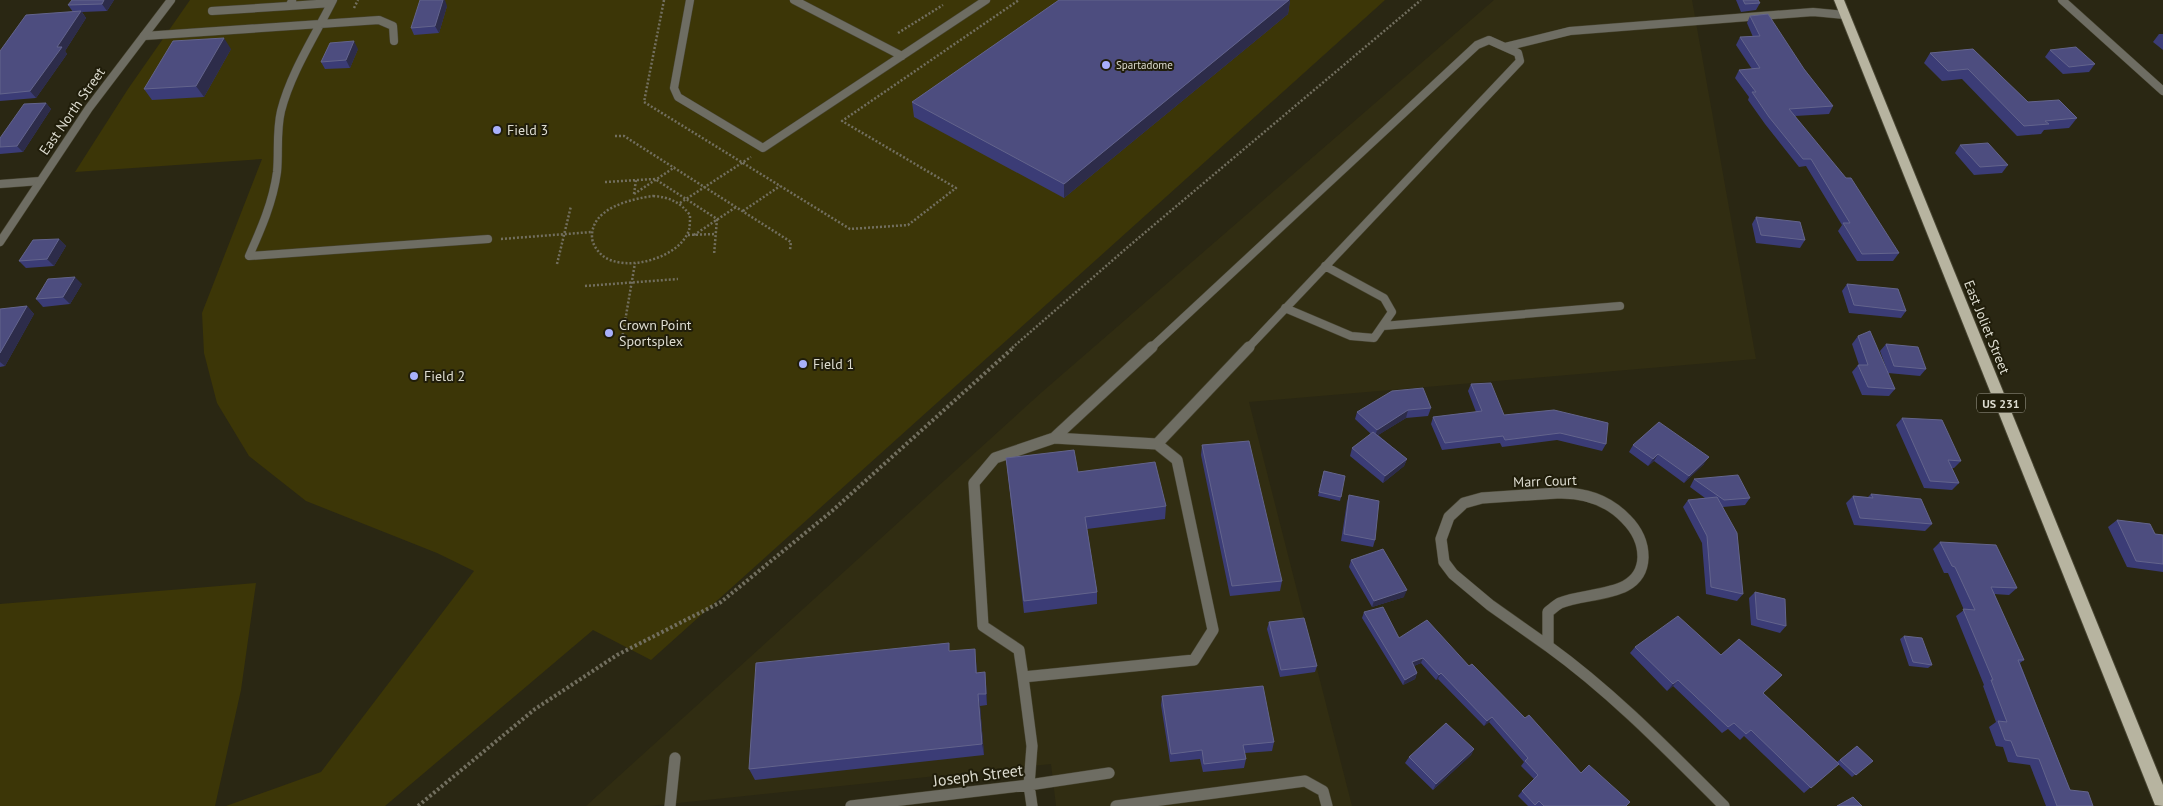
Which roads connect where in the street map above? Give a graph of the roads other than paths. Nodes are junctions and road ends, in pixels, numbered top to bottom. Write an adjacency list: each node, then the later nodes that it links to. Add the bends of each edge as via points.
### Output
1 (171, 0): 12 (street, East North Street)
2 (690, 0): 15 (street, via 675,93 764,148)
3 (794, 0): 15 (street)
4 (986, 0): 15 (street)
5 (1839, 0): 10 (main road, East Joliet Street / US 231)
6 (2062, 0): 16 (street)
7 (332, 2): 8 (street); 11 (street)
8 (291, 3): 9 (street)
9 (212, 11)
10 (1844, 15): 14 (street, via 1813,12 1603,27 1570,31); 32 (main road, East Joliet Street / US 231)
11 (320, 25): 12 (street); 13 (street, via 379,20 394,26); 19 (street, via 289,88 278,126 274,192 250,256)
12 (144, 36): 17 (street, East North Street, via 89,108)
13 (394, 41)
14 (1505, 47): 21 (street, via 1518,52 1520,61); 25 (street, via 1489,40 1477,46)
15 (902, 56)
16 (2163, 91)
17 (40, 181): 18 (street); 20 (street, East North Street)
18 (0, 184)
19 (488, 240)
20 (0, 242)
21 (1325, 266): 23 (street); 24 (street, via 1384,298 1392,312)
22 (1620, 306): 24 (street)
23 (1285, 308): 24 (street, via 1351,336 1374,338); 26 (street)
24 (1383, 326)
25 (1054, 438): 26 (street); 28 (street, via 995,458 974,483 983,626 1019,650)
26 (1157, 444): 28 (street, via 1177,460 1213,630 1194,660)
27 (1548, 648): 27 (street, Marr Court, via 1473,591 1444,563 1440,548 1443,530 1450,514 1460,505 1480,500 1575,493 1612,507 1636,530 1642,545 1642,564 1636,578 1623,586 1560,603 1548,612); 38 (street, Marr Court, via 1568,661 1650,733)
28 (1022, 677): 31 (street, via 1032,746)
29 (675, 758): 33 (street)
30 (1109, 773): 31 (street, Joseph Street)
31 (1029, 785): 34 (street, Joseph Street); 35 (street)
32 (2163, 805)
33 (670, 806)
34 (851, 806)
35 (1032, 806)
36 (1116, 806): 37 (street, via 1305,781 1323,791)
37 (1327, 806)
38 (1724, 806)

